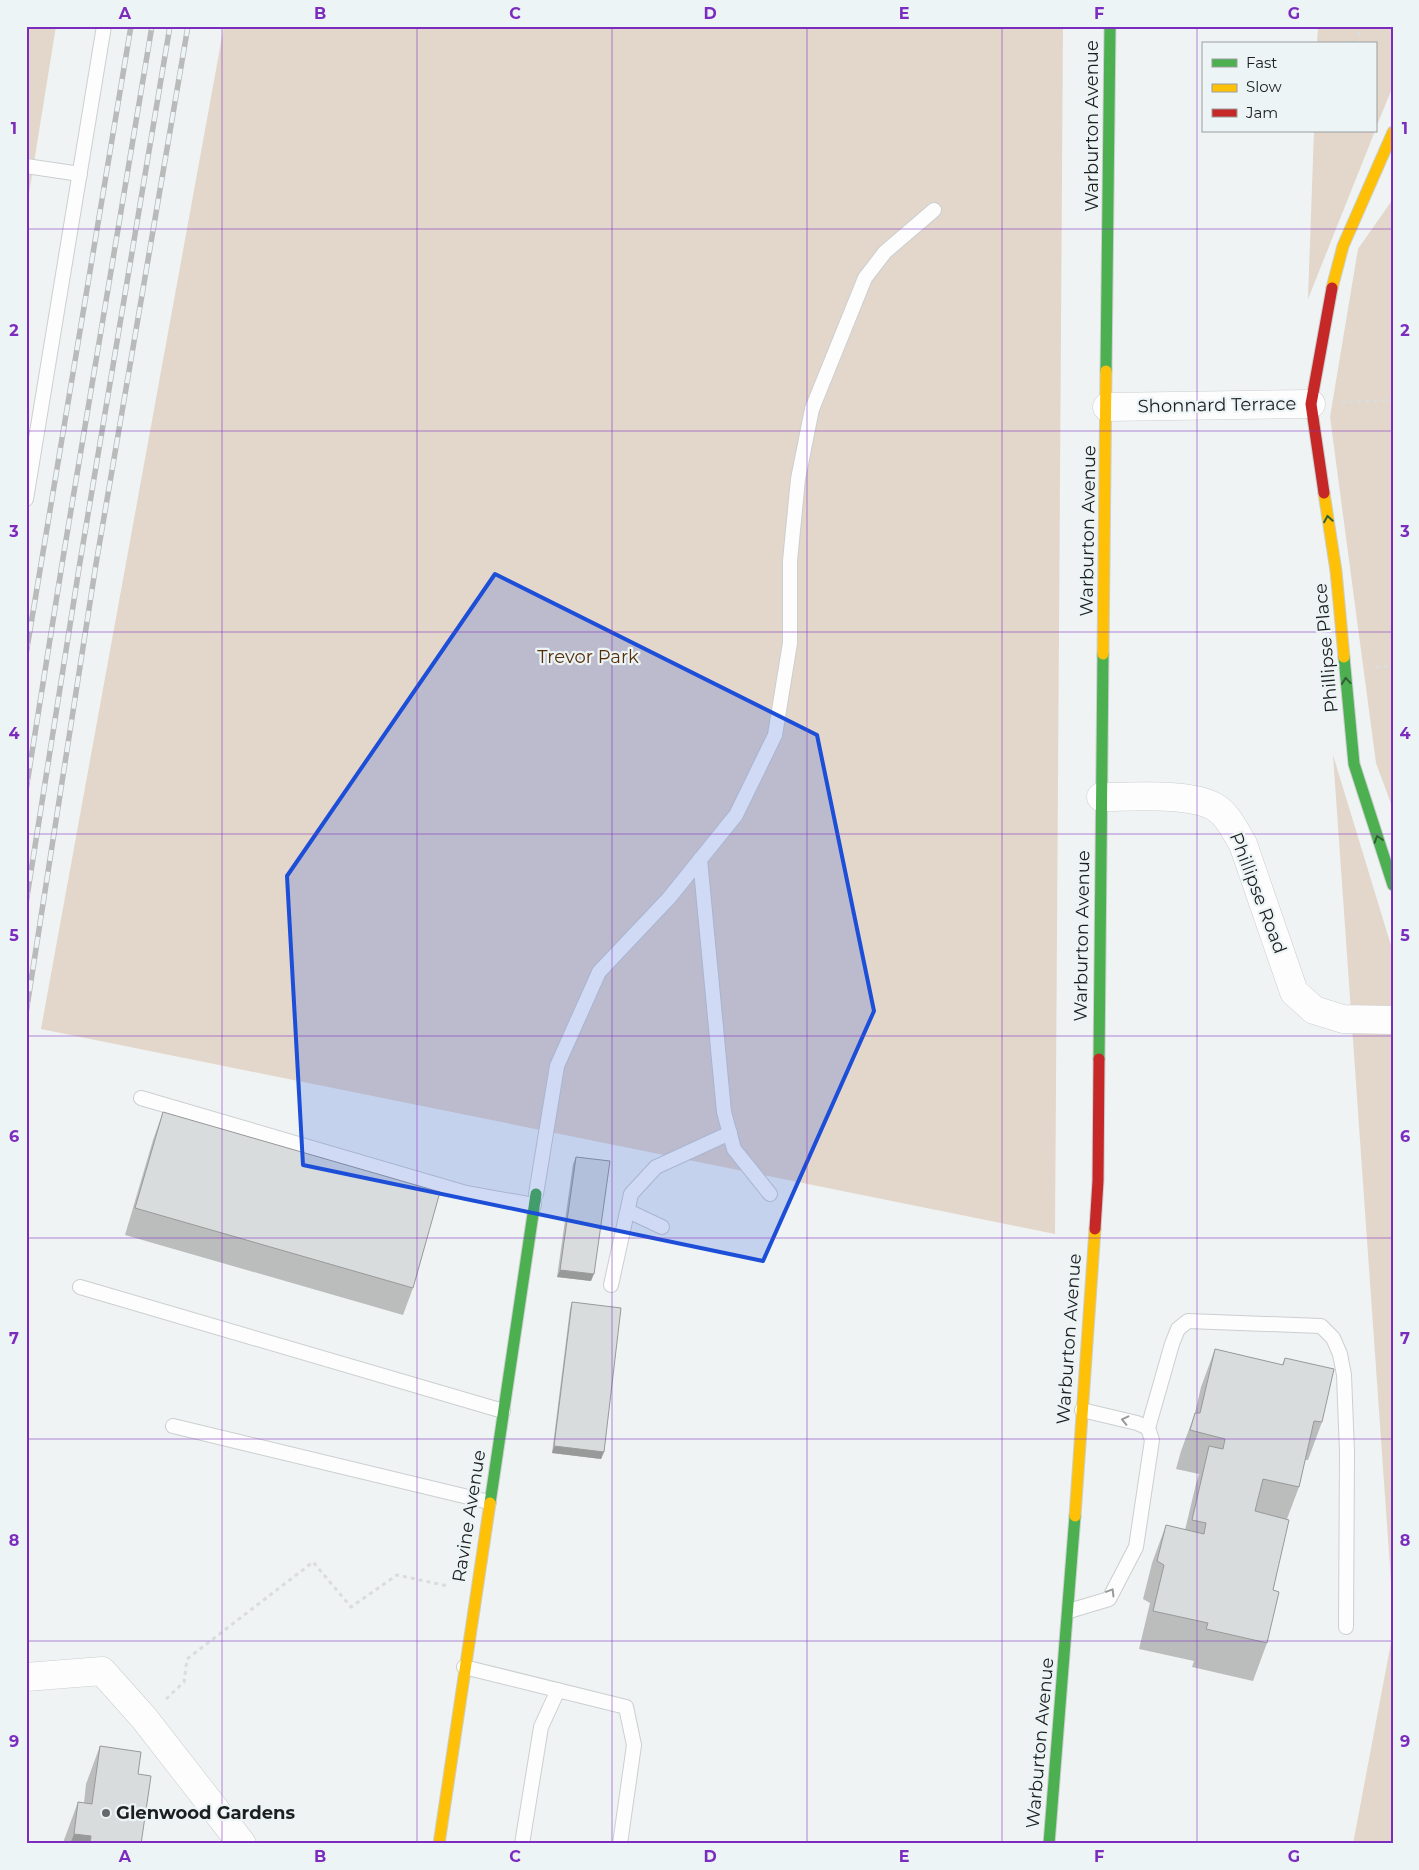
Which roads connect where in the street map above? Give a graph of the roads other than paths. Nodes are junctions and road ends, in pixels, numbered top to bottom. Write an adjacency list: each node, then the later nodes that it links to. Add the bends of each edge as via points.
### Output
1 (104, 26): 5 (lane)
2 (1110, 26): 8 (street, Warburton Avenue)
3 (1393, 132): 7 (street, Shonnard Terrace, via 1344,246 1330,294)
4 (26, 166): 5 (lane)
5 (80, 174): 9 (lane)
6 (934, 210): 11 (lane, via 884,252 865,278 812,409 798,479 790,561 790,643 775,735 736,815)
7 (1311, 404): 8 (street, Shonnard Terrace); 12 (street, Phillipse Place, one-way to 7, via 1354,764 1336,570)
8 (1107, 407): 10 (street, Warburton Avenue)
9 (26, 499)
10 (1101, 797): 13 (street, Phillipse Road, via 1184,798 1214,807 1230,822 1242,844 1294,992 1314,1010 1342,1019); 22 (street, Warburton Avenue, via 1098,1181)
11 (700, 859): 15 (lane, via 724,1112); 17 (lane, via 598,972 556,1066)
12 (1393, 885)
13 (1393, 1020)
14 (141, 1098): 17 (lane, via 466,1193)
15 (730, 1133): 16 (lane, via 734,1149); 18 (lane, via 656,1167 631,1194)
16 (770, 1194)
17 (535, 1199): 23 (street, Ravine Avenue)
18 (628, 1211): 19 (lane); 20 (lane)
19 (662, 1227)
20 (611, 1285)
21 (80, 1287): 23 (lane)
22 (1082, 1410): 25 (lane, one-way to 22); 27 (street, Warburton Avenue)
23 (503, 1411): 26 (street, Ravine Avenue)
24 (173, 1426): 26 (lane)
25 (1148, 1428): 27 (lane, one-way to 25, via 1108,1599 1136,1547 1152,1440); 28 (lane, via 1172,1344 1178,1329 1188,1321 1321,1326 1333,1338 1340,1354 1346,1408)
26 (489, 1502): 29 (street, Ravine Avenue)
27 (1068, 1610): 36 (street, Warburton Avenue)
28 (1346, 1627)
29 (464, 1667): 31 (lane); 33 (street, Ravine Avenue)
30 (26, 1677): 32 (street, via 102,1671 144,1718)
31 (558, 1690): 34 (lane, via 541,1727); 35 (lane, via 626,1707 634,1745)
32 (242, 1844)
33 (439, 1844)
34 (522, 1844)
35 (620, 1844)
36 (1049, 1844)

